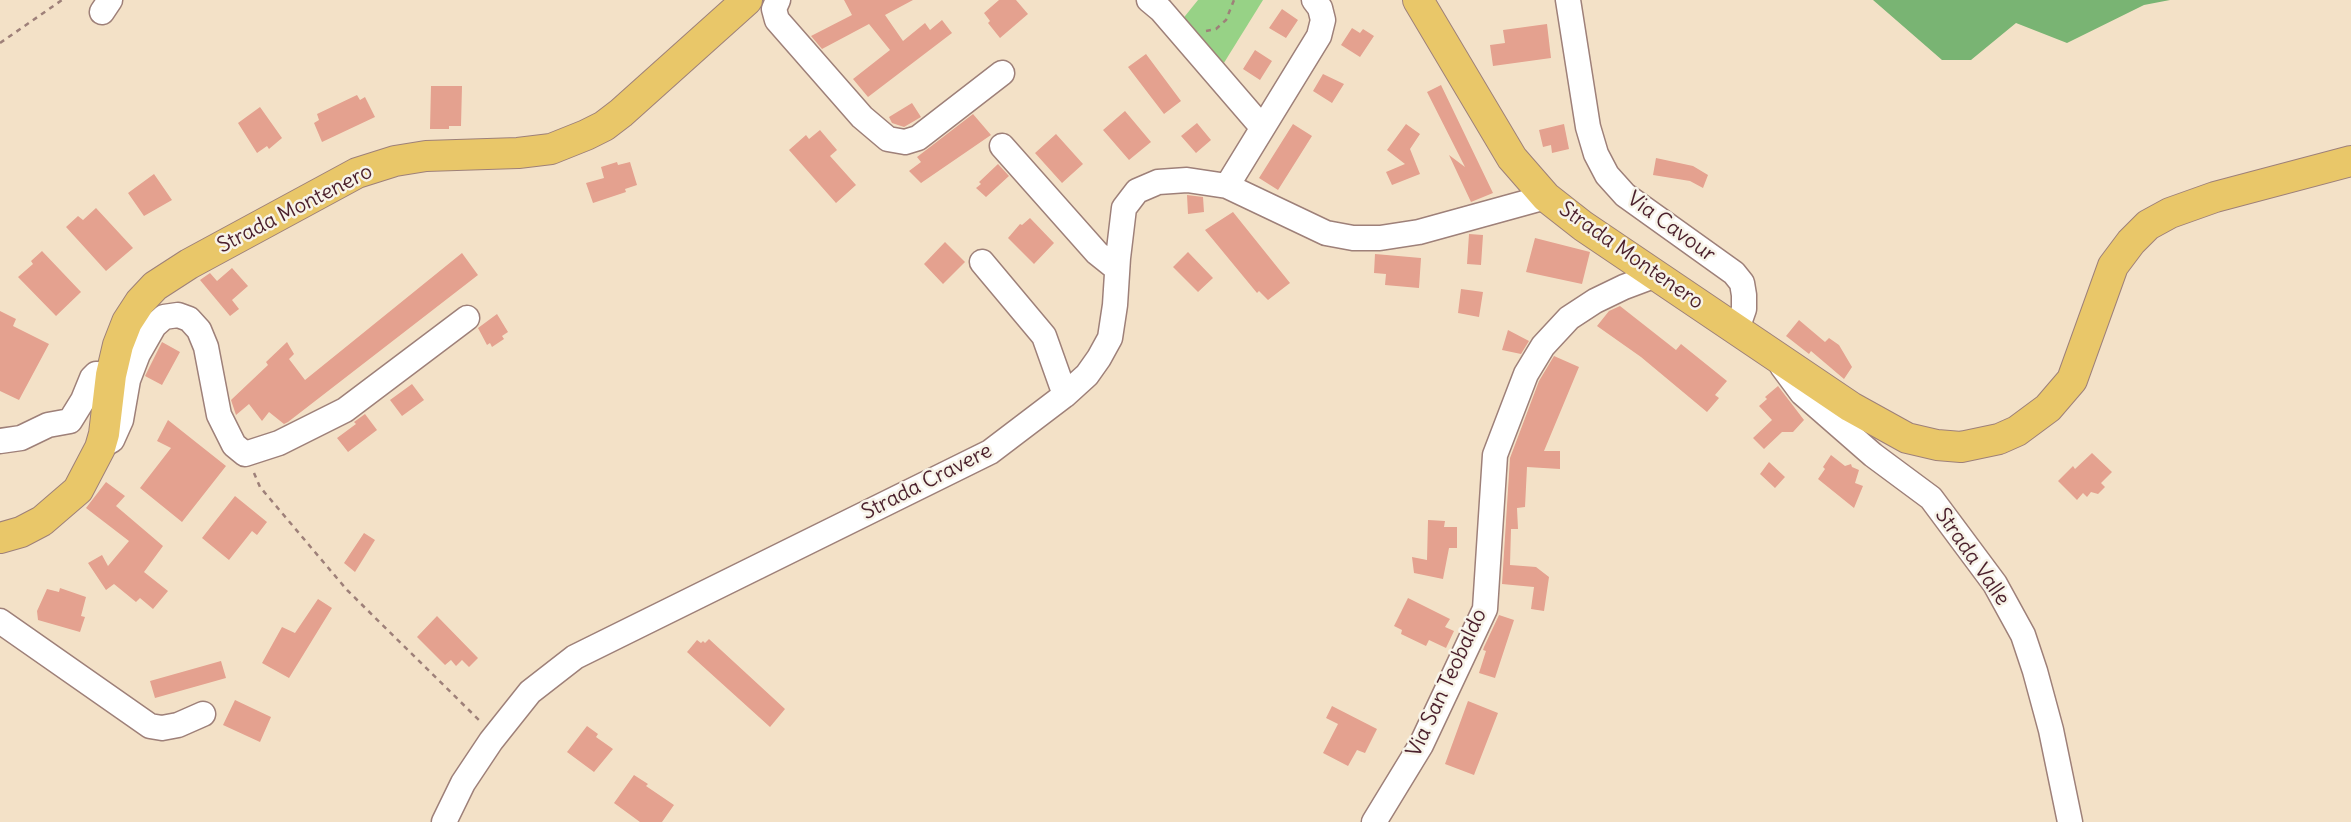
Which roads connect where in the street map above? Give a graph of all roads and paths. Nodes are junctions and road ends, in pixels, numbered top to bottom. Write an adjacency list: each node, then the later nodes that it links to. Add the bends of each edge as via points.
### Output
1 (62, 0): 10 (path)
2 (747, 0): 23 (main road, Strada Montenero, via 621,113 586,135 551,149 426,156 357,173 189,264 140,302 127,322)
3 (778, 0): 11 (street, via 774,9 777,20 862,117 888,139 905,142 918,138)
4 (1234, 0): 9 (path, via 1221,25)
5 (1314, 0): 12 (street, via 1323,20 1319,36)
6 (1418, 0): 16 (main road, Strada Montenero, via 1512,158)
7 (1569, 0): 21 (street, Via Cavour, via 1596,154 1625,195 1734,272 1744,295)
8 (1159, 3): 9 (street)
9 (1187, 40): 12 (street)
10 (0, 43)
11 (1002, 74)
12 (1261, 126): 15 (street)
13 (1002, 146): 18 (street, via 1097,253)
14 (2351, 161): 22 (main road, Strada Montenero, via 2215,197 2148,225 2113,266 2072,380 2048,408 1999,439 1961,447 1907,438)
15 (1227, 186): 16 (street, Strada Cravere, via 1326,233 1353,238 1419,232); 18 (street, Strada Cravere, via 1158,182 1137,191 1124,208)
16 (1546, 197): 19 (main road, Strada Montenero)
17 (982, 261): 24 (street, via 1044,336)
18 (1117, 269): 24 (street, Strada Cravere, via 1110,338 1087,375)
19 (1657, 275): 21 (main road, Strada Montenero); 33 (street, Via San Teobaldo, via 1595,301 1569,318 1543,346 1526,374 1495,455 1485,609 1422,745)
20 (467, 318): 27 (street, via 345,410)
21 (1737, 329): 22 (main road, Strada Montenero)
22 (1773, 355): 34 (street, Strada Valle, via 1802,393 1931,498 1995,584 2023,635 2035,671)
23 (111, 375): 25 (street, via 92,378 70,421); 26 (main road, Strada Montenero)
24 (1065, 395): 31 (street, Strada Cravere, via 990,452 575,657 530,692)
25 (0, 441)
26 (100, 448): 27 (street, via 112,440 121,420 138,354 164,317 178,315 199,330 219,415 234,445); 28 (main road, Strada Montenero, via 78,490 61,506 32,526)
27 (246, 454): 31 (path, via 260,487 346,590)
28 (0, 538)
29 (0, 621): 30 (street, via 150,726 178,725)
30 (202, 714)
31 (495, 735): 32 (street, Strada Cravere)
32 (444, 822)
33 (1374, 822)
34 (2070, 822)

